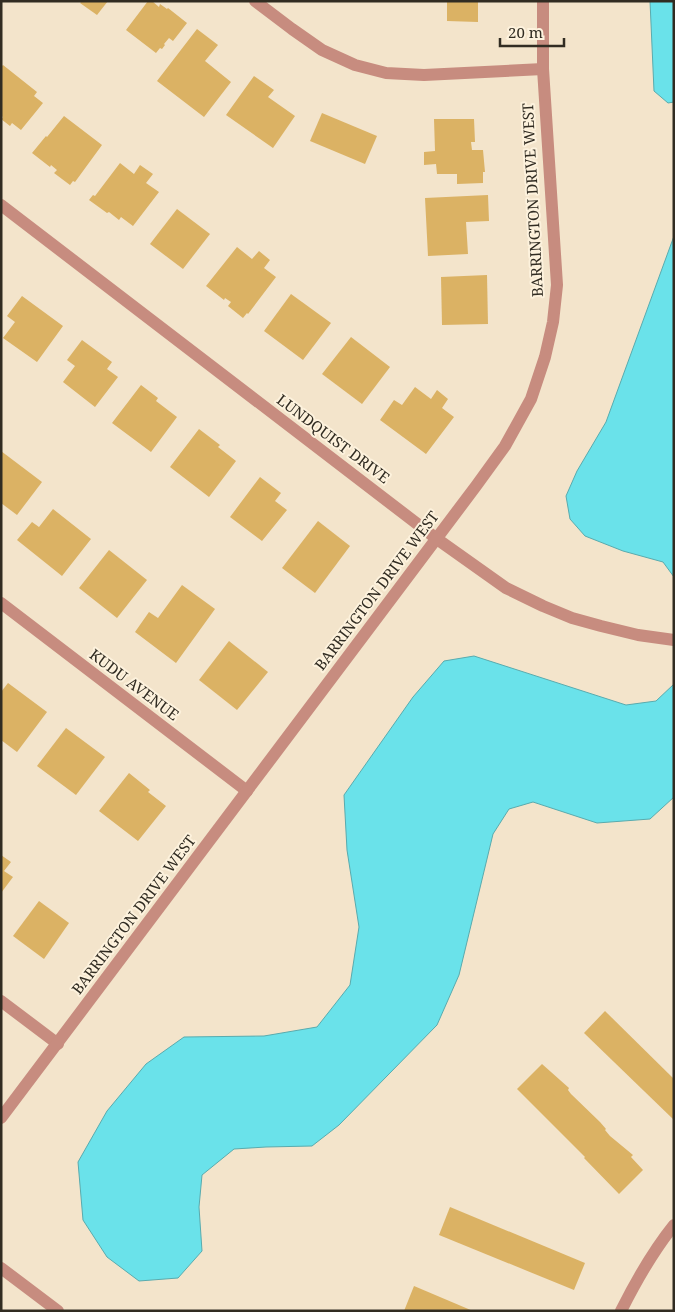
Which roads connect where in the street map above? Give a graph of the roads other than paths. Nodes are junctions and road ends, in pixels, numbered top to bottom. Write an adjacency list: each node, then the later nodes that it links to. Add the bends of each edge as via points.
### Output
1 (255, 1): 3 (street, via 322,50 355,65 386,73 424,75)
2 (543, 1): 3 (street, BARRINGTON DRIVE WEST)
3 (543, 69): 5 (street, BARRINGTON DRIVE WEST, via 557,285 553,322 531,399 505,446)
4 (1, 206): 5 (street, LUNDQUIST DRIVE)
5 (437, 539): 7 (street, LUNDQUIST DRIVE, via 506,588 543,606 601,626); 8 (street, BARRINGTON DRIVE WEST)
6 (1, 603): 8 (street, KUDU AVENUE)
7 (674, 640)
8 (247, 792): 10 (street, BARRINGTON DRIVE WEST)
9 (1, 1001): 10 (street)
10 (58, 1044): 11 (street, BARRINGTON DRIVE WEST)
11 (1, 1118)
12 (674, 1225): 15 (street, via 643,1269)
13 (1, 1268): 14 (street)
14 (58, 1311)
15 (621, 1311)

